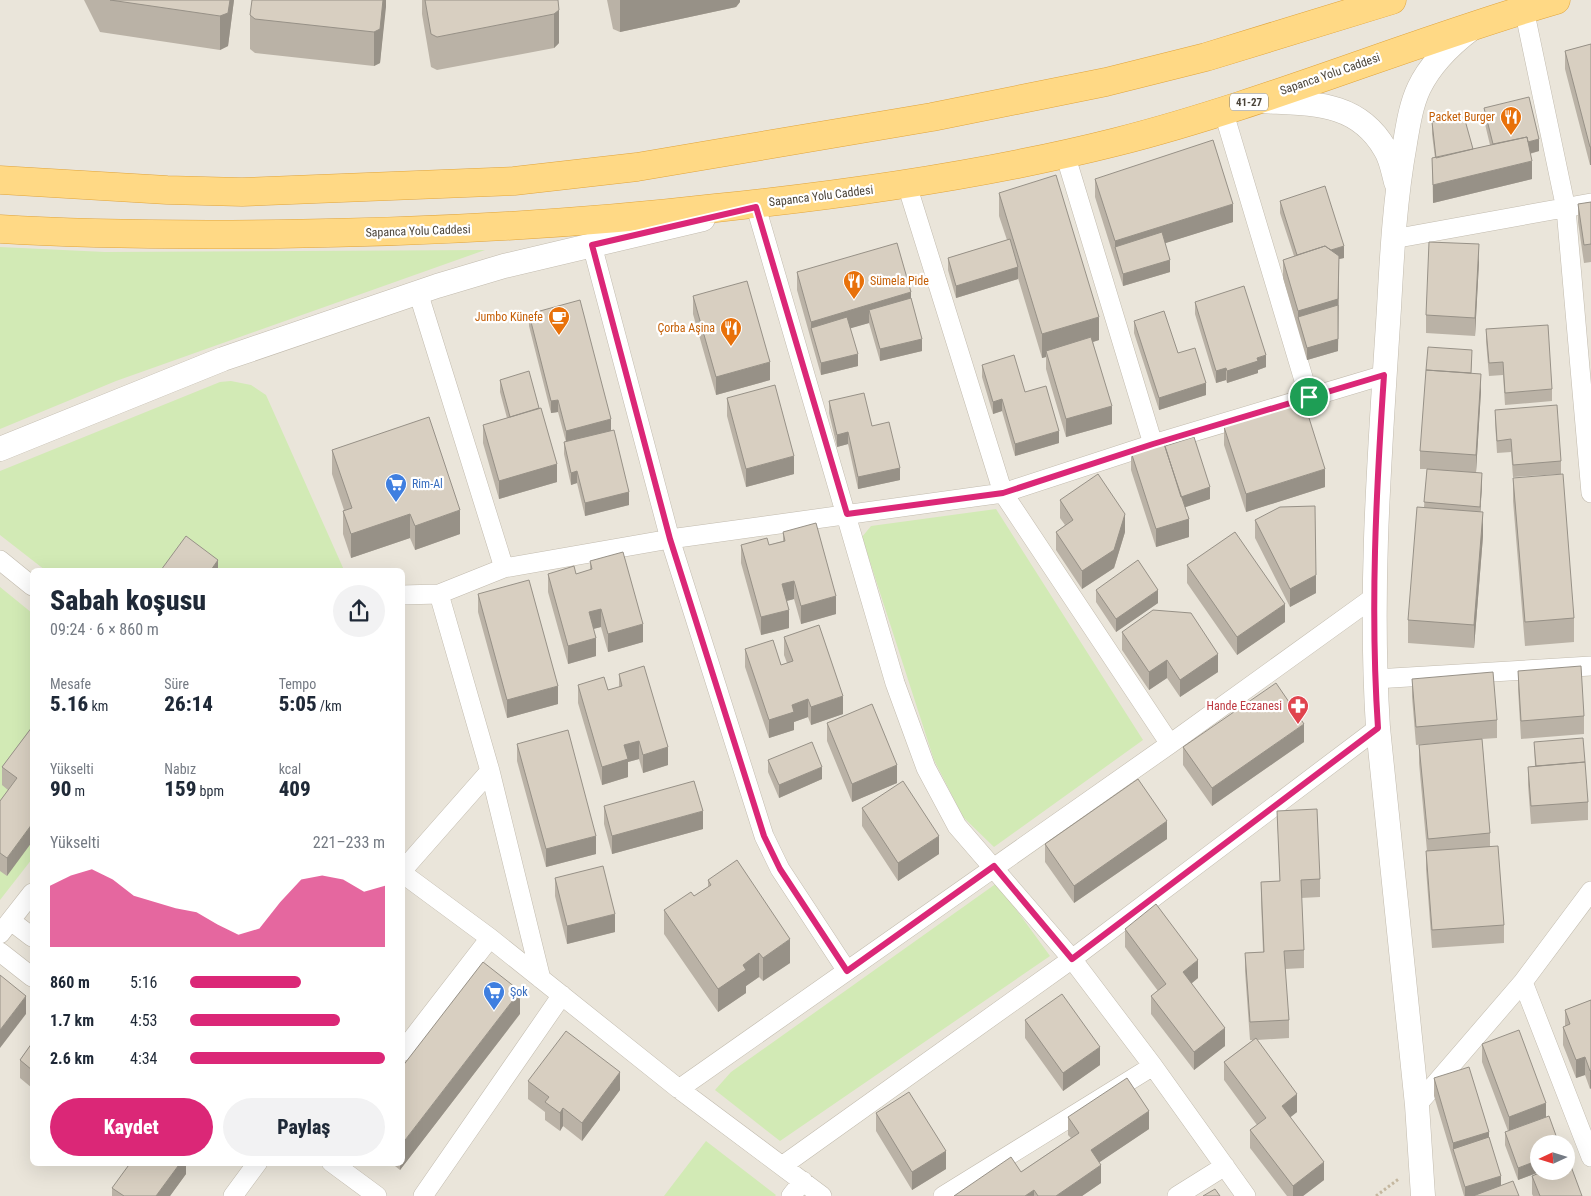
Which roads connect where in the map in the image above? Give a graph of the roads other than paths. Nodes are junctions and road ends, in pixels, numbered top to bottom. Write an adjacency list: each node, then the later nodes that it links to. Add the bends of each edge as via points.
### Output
1 (1392, 0): 8 (highway, via 1206,58 1106,82 923,119 637,167 514,182 242,192)
2 (1556, 0): 3 (highway, Sapanca Yolu Caddesi / 41-27)
3 (1524, 10): 4 (highway, Sapanca Yolu Caddesi / 41-27); 14 (street)
4 (1477, 25): 5 (highway, Sapanca Yolu Caddesi / 41-27); 10 (street, via 1449,47 1419,88)
5 (1253, 100): 6 (highway, Sapanca Yolu Caddesi / 41-27); 10 (street, via 1330,106 1354,116 1373,130 1386,150)
6 (1223, 110): 7 (highway, Sapanca Yolu Caddesi / 41-27); 20 (street)
7 (1065, 154): 9 (highway, Sapanca Yolu Caddesi / 41-27); 21 (street)
8 (0, 180)
9 (907, 185): 11 (highway, Sapanca Yolu Caddesi); 23 (street)
10 (1397, 186): 16 (street)
11 (816, 197): 13 (street); 15 (highway, Sapanca Yolu Caddesi, via 548,225 417,232 205,234)
12 (1591, 202): 14 (street)
13 (756, 207): 17 (street); 25 (street)
14 (1566, 208): 16 (street); 24 (street)
15 (0, 229)
16 (1393, 239): 19 (street)
17 (592, 245): 18 (street, via 504,266); 26 (street)
18 (418, 292): 22 (street, via 223,359); 28 (street)
19 (1384, 375): 20 (street); 32 (street)
20 (1309, 397): 21 (street)
21 (1153, 444): 23 (street)
22 (0, 449)
23 (1003, 493): 25 (street); 36 (street)
24 (1591, 493)
25 (847, 514): 26 (street); 38 (street, via 895,683 926,768 957,826)
26 (670, 539): 28 (street); 48 (street, via 764,836 780,869)
27 (0, 560): 29 (street)
28 (504, 568): 30 (street)
29 (30, 584)
30 (439, 594): 31 (street); 37 (street)
31 (405, 595)
32 (1374, 597): 34 (street); 36 (street)
33 (1591, 666): 34 (street)
34 (1375, 679): 35 (street)
35 (1378, 728): 47 (street); 56 (street)
36 (1170, 744): 38 (street)
37 (490, 771): 39 (street); 50 (street)
38 (994, 866): 47 (street); 48 (street)
39 (405, 869)
40 (405, 874): 45 (street)
41 (1591, 892): 51 (street)
42 (30, 896): 43 (street)
43 (6, 928): 44 (street)
44 (30, 936)
45 (490, 938): 50 (street); 53 (street)
46 (0, 952): 49 (street)
47 (1072, 959): 54 (street); 60 (street)
48 (847, 971): 55 (street)
49 (30, 975)
50 (541, 980): 52 (street)
51 (1523, 982): 56 (street); 57 (street)
52 (562, 995): 55 (street); 65 (street)
53 (405, 1048)
54 (1153, 1066): 61 (street); 67 (street)
55 (679, 1089): 60 (street)
56 (1417, 1105): 70 (street)
57 (1591, 1158)
58 (255, 1166): 63 (street)
59 (336, 1166): 64 (street)
60 (782, 1166): 62 (street)
61 (1225, 1166): 68 (street); 69 (street)
62 (797, 1189): 66 (street)
63 (233, 1196)
64 (377, 1196)
65 (423, 1196)
66 (822, 1196)
67 (943, 1196)
68 (1177, 1196)
69 (1246, 1196)
70 (1423, 1196)

